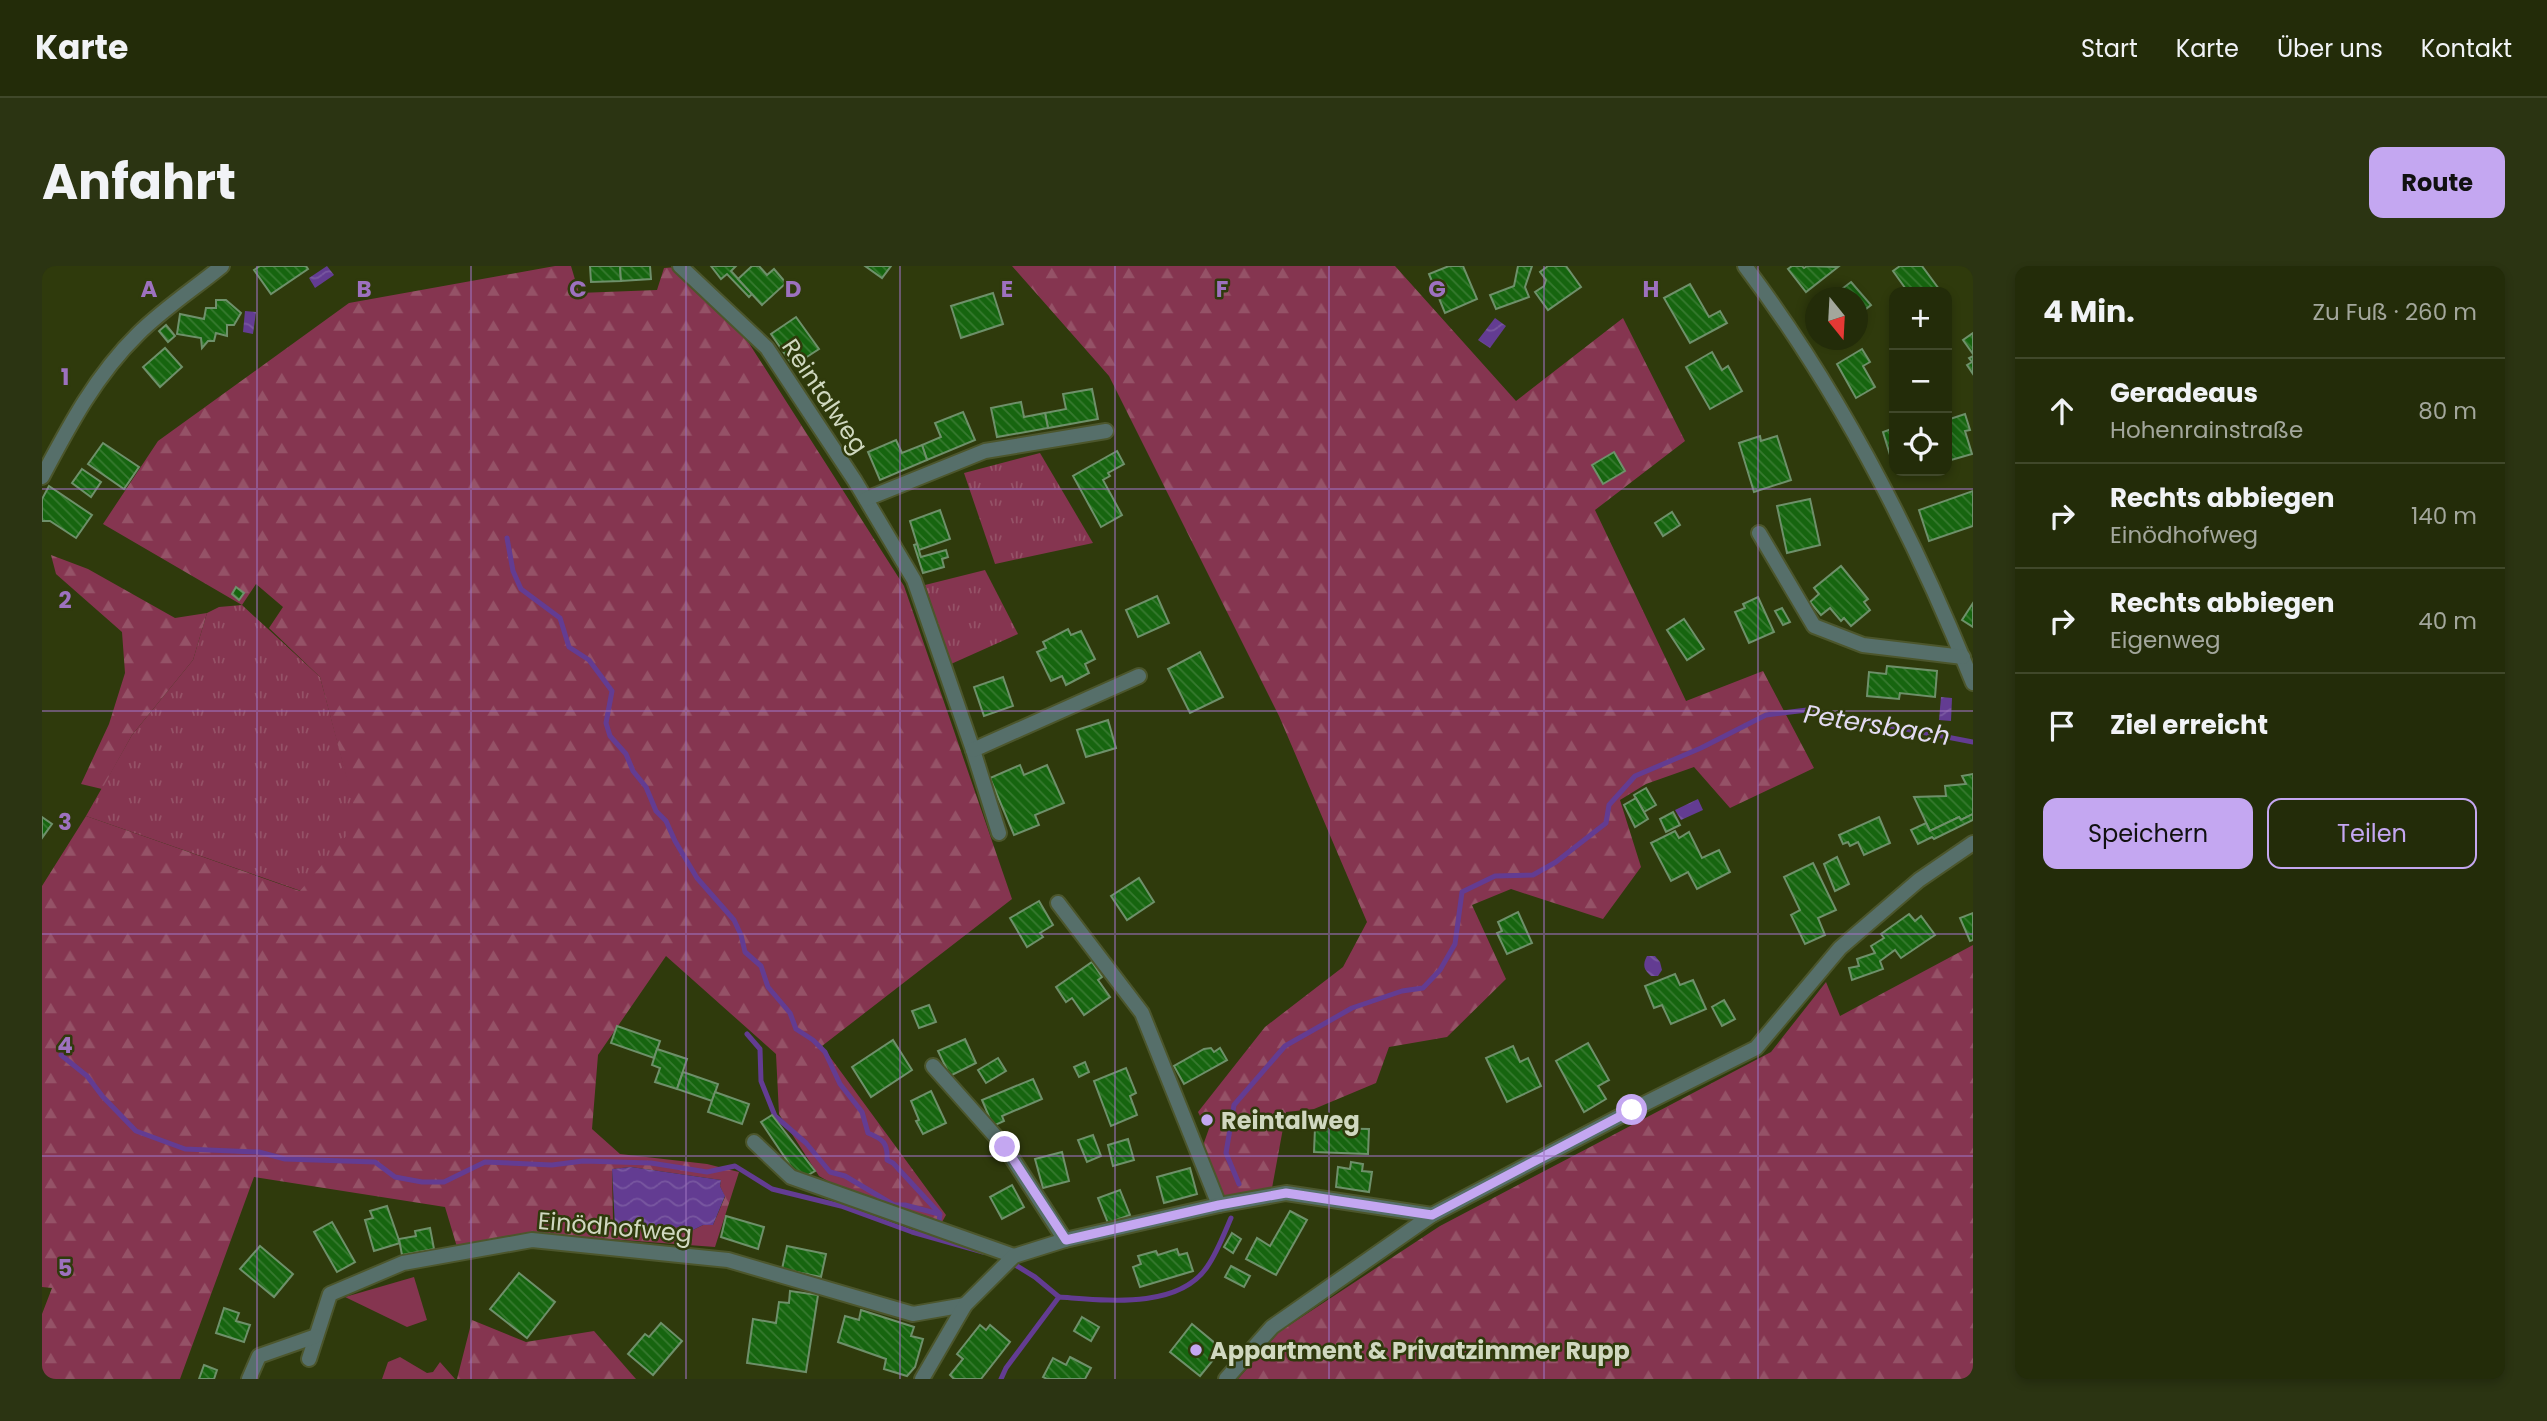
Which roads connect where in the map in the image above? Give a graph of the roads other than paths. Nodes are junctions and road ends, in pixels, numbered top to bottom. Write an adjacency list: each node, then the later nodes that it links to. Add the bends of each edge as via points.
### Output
1 (222, 266): 5 (street, via 138,333 96,382)
2 (680, 266): 6 (street, Reintalweg, via 767,348)
3 (1745, 266): 8 (street, via 1807,355 1890,498)
4 (1106, 431): 6 (street, via 985,451)
5 (42, 477)
6 (866, 499): 11 (street, Reintalweg, via 914,580)
7 (1759, 533): 8 (street, via 1814,626 1863,645)
8 (1963, 657): 10 (street)
9 (1139, 676): 11 (street)
10 (1973, 683)
11 (974, 750): 12 (street, Reintalweg)
12 (999, 832)
13 (1973, 843): 18 (street, via 1919,880 1840,948 1756,1048)
14 (1058, 903): 17 (street, via 1142,1013)
15 (933, 1066): 19 (street, via 1005,1147)
16 (754, 1142): 20 (street, via 791,1177)
17 (1219, 1205): 18 (street, via 1286,1193); 19 (street)
18 (1432, 1215): 26 (street, via 1272,1327)
19 (1066, 1240): 20 (street)
20 (1014, 1256): 21 (street)
21 (965, 1306): 22 (street, Einödhofweg, via 913,1314 729,1260 532,1240 403,1263 330,1294); 25 (street)
22 (316, 1336): 23 (street, Einödhofweg); 24 (street, via 259,1356)
23 (309, 1359)
24 (249, 1379)
25 (922, 1379)
26 (1226, 1379)

